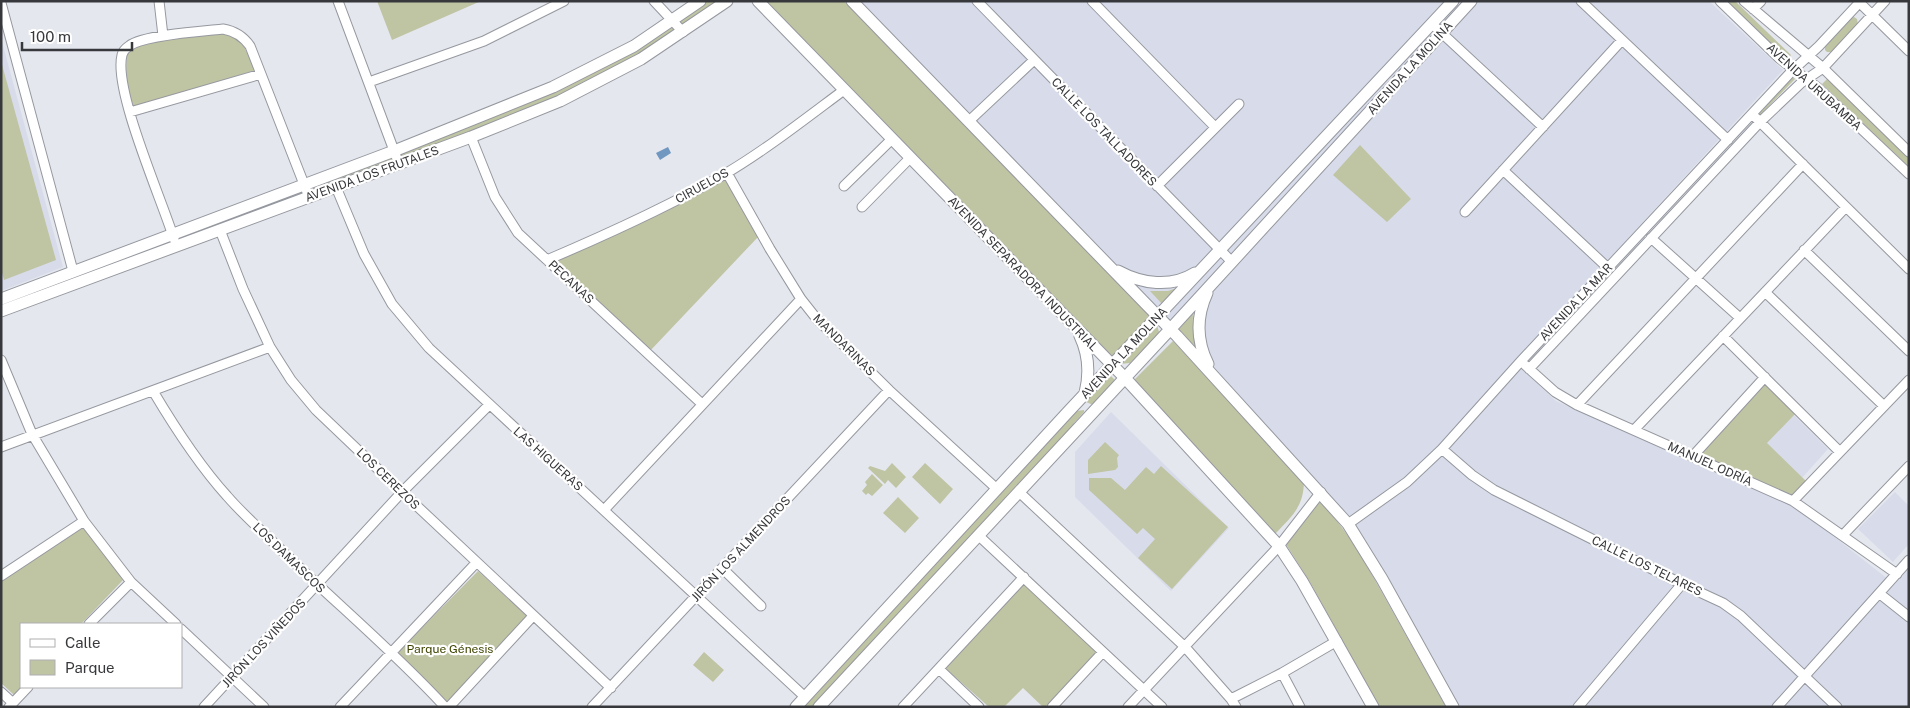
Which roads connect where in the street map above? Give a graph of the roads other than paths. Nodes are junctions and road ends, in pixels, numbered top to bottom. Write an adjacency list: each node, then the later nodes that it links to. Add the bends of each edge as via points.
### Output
1 (159, 1): 27 (street)
2 (338, 1): 36 (street)
3 (564, 1): 20 (street)
4 (654, 1): 23 (street)
5 (700, 1): 23 (main road, AVENIDA LOS FRUTALES)
6 (727, 1): 25 (main road, AVENIDA LOS FRUTALES)
7 (758, 1): 38 (main road, AVENIDA SEPARADORA INDUSTRIAL)
8 (852, 1): 43 (main road)
9 (977, 1): 31 (street, CALLE LOS TALLADORES)
10 (1092, 1): 46 (street)
11 (1453, 1): 24 (main road, AVENIDA LA MOLINA)
12 (1471, 1): 26 (main road, AVENIDA LA MOLINA)
13 (1582, 1): 28 (street)
14 (1720, 1): 33 (street, AVENIDA URUBAMBA, via 1779,58)
15 (1744, 1): 21 (street, AVENIDA URUBAMBA)
16 (1761, 1): 21 (street)
17 (1885, 1): 22 (street, AVENIDA LA MAR)
18 (1861, 2): 22 (street); 30 (street, AVENIDA LA MAR)
19 (1, 4): 79 (street)
20 (551, 4): 36 (street, via 484,41)
21 (1752, 9): 30 (street, AVENIDA URUBAMBA)
22 (1873, 15): 29 (street); 32 (street, AVENIDA LA MAR)
23 (672, 20): 25 (street); 50 (main road, AVENIDA LOS FRUTALES, via 634,46 553,87)
24 (1432, 24): 26 (street); 37 (main road, AVENIDA LA MOLINA)
25 (683, 32): 47 (main road, AVENIDA LOS FRUTALES, via 640,59 560,101)
26 (1442, 32): 39 (main road, AVENIDA LA MOLINA); 45 (street)
27 (163, 36): 34 (street, via 232,31 250,46); 41 (street, via 136,42 122,56)
28 (1622, 40): 45 (street); 49 (street)
29 (1909, 51)
30 (1809, 56): 32 (street, AVENIDA URUBAMBA); 33 (street, AVENIDA LA MAR)
31 (1034, 60): 43 (street); 62 (street, CALLE LOS TALLADORES)
32 (1823, 68): 35 (street, AVENIDA LA MAR); 51 (street, AVENIDA URUBAMBA)
33 (1795, 69): 35 (street, AVENIDA URUBAMBA); 42 (street, AVENIDA LA MAR)
34 (261, 74): 41 (street); 60 (street)
35 (1807, 79): 44 (street, AVENIDA LA MAR); 58 (street, AVENIDA URUBAMBA)
36 (369, 82): 50 (street)
37 (1377, 82): 39 (main road); 56 (main road, AVENIDA LA MOLINA)
38 (844, 90): 48 (main road, AVENIDA SEPARADORA INDUSTRIAL); 57 (street, CIRUELOS)
39 (1387, 92): 59 (main road, AVENIDA LA MOLINA)
40 (1239, 104): 46 (street)
41 (130, 112): 70 (street)
42 (1753, 114): 44 (street); 49 (street, AVENIDA LA MAR)
43 (969, 122): 74 (main road)
44 (1760, 122): 54 (street); 69 (street, AVENIDA LA MAR)
45 (1543, 127): 55 (street)
46 (1215, 128): 62 (street)
47 (471, 137): 53 (main road, AVENIDA LOS FRUTALES); 73 (street, PECANAS, via 504,213 518,233)
48 (892, 139): 52 (main road, AVENIDA SEPARADORA INDUSTRIAL); 61 (street)
49 (1728, 140): 77 (street, AVENIDA LA MAR)
50 (394, 151): 53 (street); 60 (main road, AVENIDA LOS FRUTALES)
51 (1909, 152)
52 (910, 158): 65 (street); 89 (main road, AVENIDA SEPARADORA INDUSTRIAL)
53 (399, 164): 63 (main road, AVENIDA LOS FRUTALES)
54 (1803, 164): 66 (street); 80 (street)
55 (1504, 170): 67 (street); 77 (street)
56 (1294, 171): 59 (main road); 72 (main road, AVENIDA LA MOLINA)
57 (726, 173): 73 (street, CIRUELOS, via 616,231); 83 (street, MANDARINAS)
58 (1909, 174)
59 (1306, 181): 75 (main road, AVENIDA LA MOLINA)
60 (304, 185): 64 (street); 70 (main road, AVENIDA LOS FRUTALES)
61 (844, 186)
62 (1157, 186): 72 (street, CALLE LOS TALLADORES)
63 (336, 187): 64 (main road, AVENIDA LOS FRUTALES); 105 (street, LAS HIGUERAS, via 364,254 392,304 429,348)
64 (309, 197): 68 (main road, AVENIDA LOS FRUTALES)
65 (862, 207)
66 (1846, 207): 71 (street); 78 (street)
67 (1464, 212)
68 (220, 230): 70 (main road, AVENIDA LOS FRUTALES); 91 (street, LOS CEREZOS)
69 (1651, 238): 80 (street); 96 (street, AVENIDA LA MAR)
70 (174, 241): 79 (main road, AVENIDA LOS FRUTALES); 85 (main road, AVENIDA LOS FRUTALES)
71 (1804, 250): 82 (street); 92 (street)
72 (1220, 251): 75 (street, CALLE LOS TALLADORES); 76 (main road, AVENIDA LA MOLINA)
73 (547, 260): 104 (street, PECANAS)
74 (1103, 261): 76 (main road, via 1131,278 1157,283 1176,281); 86 (main road)
75 (1232, 262): 81 (main road, AVENIDA LA MOLINA)
76 (1203, 268): 86 (main road, AVENIDA LA MOLINA)
77 (1608, 268): 94 (street, AVENIDA LA MAR)
78 (1909, 268)
79 (73, 271): 84 (main road, AVENIDA LOS FRUTALES)
80 (1696, 278): 87 (street); 106 (street)
81 (1215, 281): 88 (main road, AVENIDA LA MOLINA); 99 (main road, via 1202,305 1198,328 1202,352)
82 (1765, 292): 87 (street); 107 (street)
83 (801, 298): 101 (street, MANDARINAS, via 833,336); 104 (street)
84 (1, 299)
85 (1, 311)
86 (1158, 316): 88 (main road); 95 (main road, AVENIDA LA MOLINA)
87 (1740, 318): 90 (street)
88 (1171, 329): 98 (main road, AVENIDA LA MOLINA); 99 (main road)
89 (1078, 332): 95 (main road, AVENIDA SEPARADORA INDUSTRIAL); 103 (main road, via 1089,369)
90 (1723, 336): 97 (street); 109 (street)
91 (270, 347): 102 (street); 118 (street, LOS CEREZOS, via 316,410)
92 (1909, 351)
93 (1, 360): 111 (street)
94 (1521, 361): 96 (street, MANUEL ODRÍA); 113 (street, AVENIDA LA MAR)
95 (1112, 365): 98 (main road, AVENIDA SEPARADORA INDUSTRIAL); 103 (main road, AVENIDA LA MOLINA)
96 (1528, 370): 106 (street, MANUEL ODRÍA)
97 (1765, 377): 114 (street); 115 (street)
98 (1125, 378): 110 (main road, AVENIDA LA MOLINA); 127 (main road, AVENIDA SEPARADORA INDUSTRIAL)
99 (1216, 378): 120 (main road)
100 (1909, 380): 107 (street)
101 (889, 390): 117 (street, MANDARINAS); 130 (street, JIRÓN LOS ALMENDROS)
102 (153, 391): 111 (street); 136 (street, LOS DAMASCOS, via 198,462 228,498)
103 (1084, 395): 108 (main road, AVENIDA LA MOLINA)
104 (702, 404): 122 (street)
105 (489, 405): 118 (street, JIRÓN LOS VIÑEDOS); 122 (street, LAS HIGUERAS)
106 (1577, 405): 109 (street, MANUEL ODRÍA)
107 (1884, 406): 114 (street)
108 (1074, 407): 110 (main road, via 1084,406 1089,410); 117 (main road, AVENIDA LA MOLINA)
109 (1634, 430): 115 (street, MANUEL ODRÍA)
110 (1076, 431): 119 (main road, AVENIDA LA MOLINA)
111 (32, 434): 112 (street); 123 (street)
112 (1, 447)
113 (1442, 449): 124 (street, AVENIDA LA MAR, via 1407,482); 135 (street, CALLE LOS TELARES, via 1494,490)
114 (1840, 452): 121 (street)
115 (1692, 457): 121 (street, MANUEL ODRÍA)
116 (1909, 466): 125 (street)
117 (997, 489): 157 (main road, AVENIDA LA MOLINA)
118 (402, 492): 129 (street, LOS CEREZOS); 136 (street, JIRÓN LOS VIÑEDOS)
119 (1019, 492): 126 (main road, AVENIDA LA MOLINA); 146 (street)
120 (1321, 492): 124 (main road); 127 (street)
121 (1793, 501): 125 (street, MANUEL ODRÍA)
122 (604, 510): 138 (street, LAS HIGUERAS)
123 (84, 521): 132 (street); 134 (street)
124 (1348, 524): 175 (main road)
125 (1843, 535): 131 (street, MANUEL ODRÍA)
126 (979, 536): 133 (street); 168 (main road, AVENIDA LA MOLINA)
127 (1279, 546): 145 (main road, AVENIDA SEPARADORA INDUSTRIAL); 146 (street)
128 (1909, 560): 131 (street)
129 (476, 563): 140 (street, LOS CEREZOS); 148 (street)
130 (723, 569): 138 (street, JIRÓN LOS ALMENDROS); 139 (street)
131 (1896, 574): 137 (street)
132 (1, 576)
133 (1024, 577): 147 (street); 149 (street)
134 (131, 582): 142 (street); 143 (street)
135 (1682, 584): 151 (street, CALLE LOS TELARES, via 1723,603 1741,616); 176 (street)
136 (317, 586): 148 (street, LOS DAMASCOS); 152 (street, JIRÓN LOS VIÑEDOS)
137 (1880, 594): 141 (street); 151 (street)
138 (698, 596): 154 (street, JIRÓN LOS ALMENDROS); 157 (street, LAS HIGUERAS)
139 (761, 606)
140 (533, 616): 154 (street, LOS CEREZOS); 165 (street)
141 (1909, 617)
142 (90, 623)
143 (175, 623)
144 (182, 631): 152 (street)
145 (1337, 641): 150 (street); 174 (main road, AVENIDA SEPARADORA INDUSTRIAL)
146 (1184, 647): 155 (street); 158 (street)
147 (1103, 652): 155 (street); 170 (street)
148 (392, 654): 160 (street); 164 (street, LOS DAMASCOS)
149 (939, 669): 161 (street); 169 (street)
150 (1282, 672): 158 (street); 173 (street)
151 (1805, 676): 177 (street); 178 (street, CALLE LOS TELARES)
152 (232, 677): 162 (street, JIRÓN LOS VIÑEDOS); 163 (street)
153 (27, 688): 159 (street)
154 (611, 688): 166 (street, JIRÓN LOS ALMENDROS)
155 (1144, 690): 171 (street); 172 (street)
156 (1, 692): 159 (street)
157 (805, 697): 167 (main road, AVENIDA LA MOLINA)
158 (1234, 703)
159 (11, 705)
160 (345, 705)
161 (978, 706)
162 (204, 707)
163 (264, 707)
164 (445, 707)
165 (449, 707)
166 (592, 707)
167 (796, 707)
168 (819, 707)
169 (903, 707)
170 (1052, 707)
171 (1128, 707)
172 (1162, 707)
173 (1300, 707)
174 (1373, 707)
175 (1453, 707)
176 (1578, 707)
177 (1777, 707)
178 (1837, 707)

